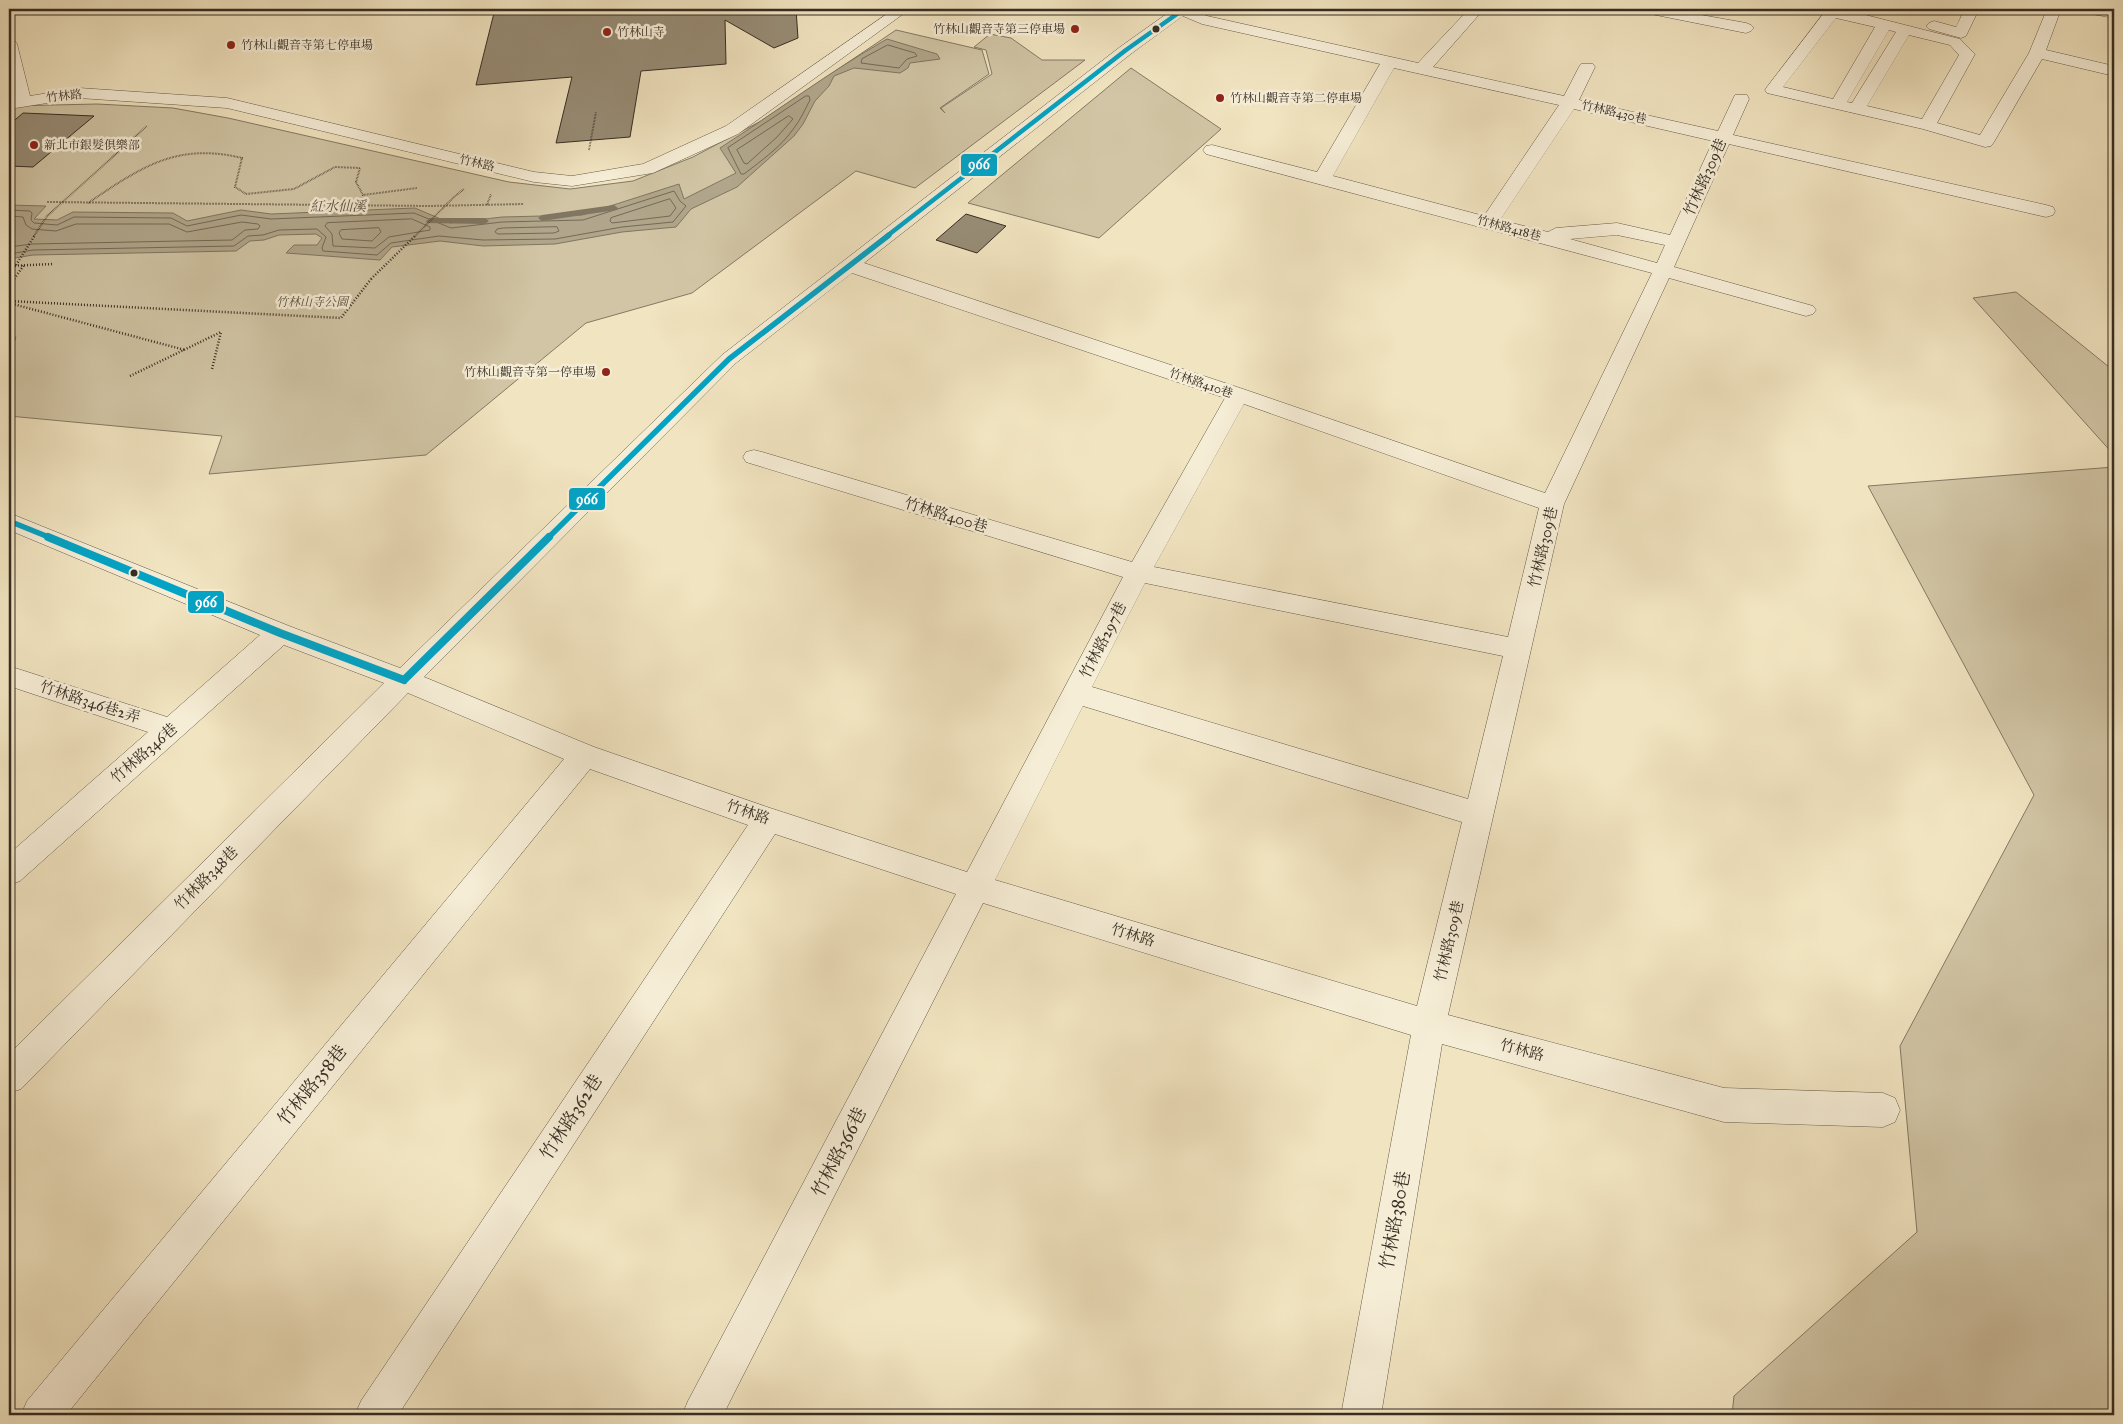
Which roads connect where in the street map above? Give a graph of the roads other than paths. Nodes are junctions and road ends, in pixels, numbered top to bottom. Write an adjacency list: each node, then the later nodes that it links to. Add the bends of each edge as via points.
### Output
1 (903, 9): 22 (street, 竹林路, via 732,130 647,169 572,181 534,177 227,103 79,93)
2 (1182, 9): 16 (street, 竹林路430巷, via 1202,19); 33 (street)
3 (1477, 9): 18 (street)
4 (1646, 9): 12 (street)
5 (1856, 9): 6 (street, via 1961,33)
6 (1972, 9)
7 (2054, 9): 15 (street)
8 (2086, 9): 10 (street)
9 (1834, 11): 11 (street); 23 (street, via 1773,90)
10 (2114, 14)
11 (1884, 25): 13 (street); 23 (street)
12 (1746, 28)
13 (1905, 30): 24 (street); 25 (street, via 1955,42 1967,54)
14 (9, 44): 22 (street)
15 (2037, 54): 19 (street); 25 (street, via 1984,142)
16 (1390, 62): 18 (street, 竹林路430巷); 28 (street)
17 (1587, 67): 21 (street)
18 (1422, 69): 21 (street, 竹林路430巷)
19 (2114, 71)
20 (1741, 99): 26 (street, 竹林路309巷)
21 (1570, 102): 26 (street, 竹林路430巷); 30 (street)
22 (16, 103)
23 (1838, 105): 24 (street)
24 (1857, 109): 25 (street)
25 (1927, 125)
26 (1723, 137): 29 (street, 竹林路430巷); 32 (street, 竹林路309巷)
27 (1212, 150): 28 (street, 竹林路418巷)
28 (1322, 179): 30 (street, 竹林路418巷)
29 (2046, 211)
30 (1489, 223): 31 (street, 竹林路418巷)
31 (1538, 236): 32 (street, via 1617,229); 34 (street, 竹林路418巷)
32 (1676, 242): 34 (street, 竹林路309巷)
33 (849, 265): 36 (street, 竹林路410巷); 44 (street, via 729,359)
34 (1663, 270): 35 (street, 竹林路418巷); 38 (street, 竹林路309巷)
35 (1806, 310)
36 (1238, 395): 38 (street, 竹林路410巷); 40 (street, 竹林路297巷)
37 (754, 457): 40 (street, 竹林路400巷)
38 (1552, 504): 42 (street, 竹林路309巷)
39 (13, 529): 41 (street, 竹林路)
40 (1138, 573): 42 (street, 竹林路400巷); 45 (street, 竹林路297巷)
41 (280, 633): 44 (street, 竹林路); 46 (street, 竹林路346巷)
42 (1519, 649): 48 (street, 竹林路309巷)
43 (9, 680): 46 (street, 竹林路346巷2弄, via 12,677)
44 (404, 680): 47 (street, 竹林路); 53 (street, 竹林路348巷)
45 (1076, 693): 48 (street); 51 (street, 竹林路297巷)
46 (171, 729): 50 (street, 竹林路346巷)
47 (584, 755): 49 (street, 竹林路); 55 (street, 竹林路358巷)
48 (1479, 815): 52 (street, 竹林路309巷)
49 (768, 820): 51 (street, 竹林路); 56 (street, 竹林路362巷)
50 (9, 872)
51 (976, 888): 52 (street, 竹林路); 57 (street, 竹林路366巷)
52 (1429, 1025): 54 (street, 竹林路, via 1724,1105); 58 (street, 竹林路380巷)
53 (9, 1077)
54 (1883, 1110)
55 (41, 1415)
56 (375, 1415)
57 (702, 1415)
58 (1362, 1415)

